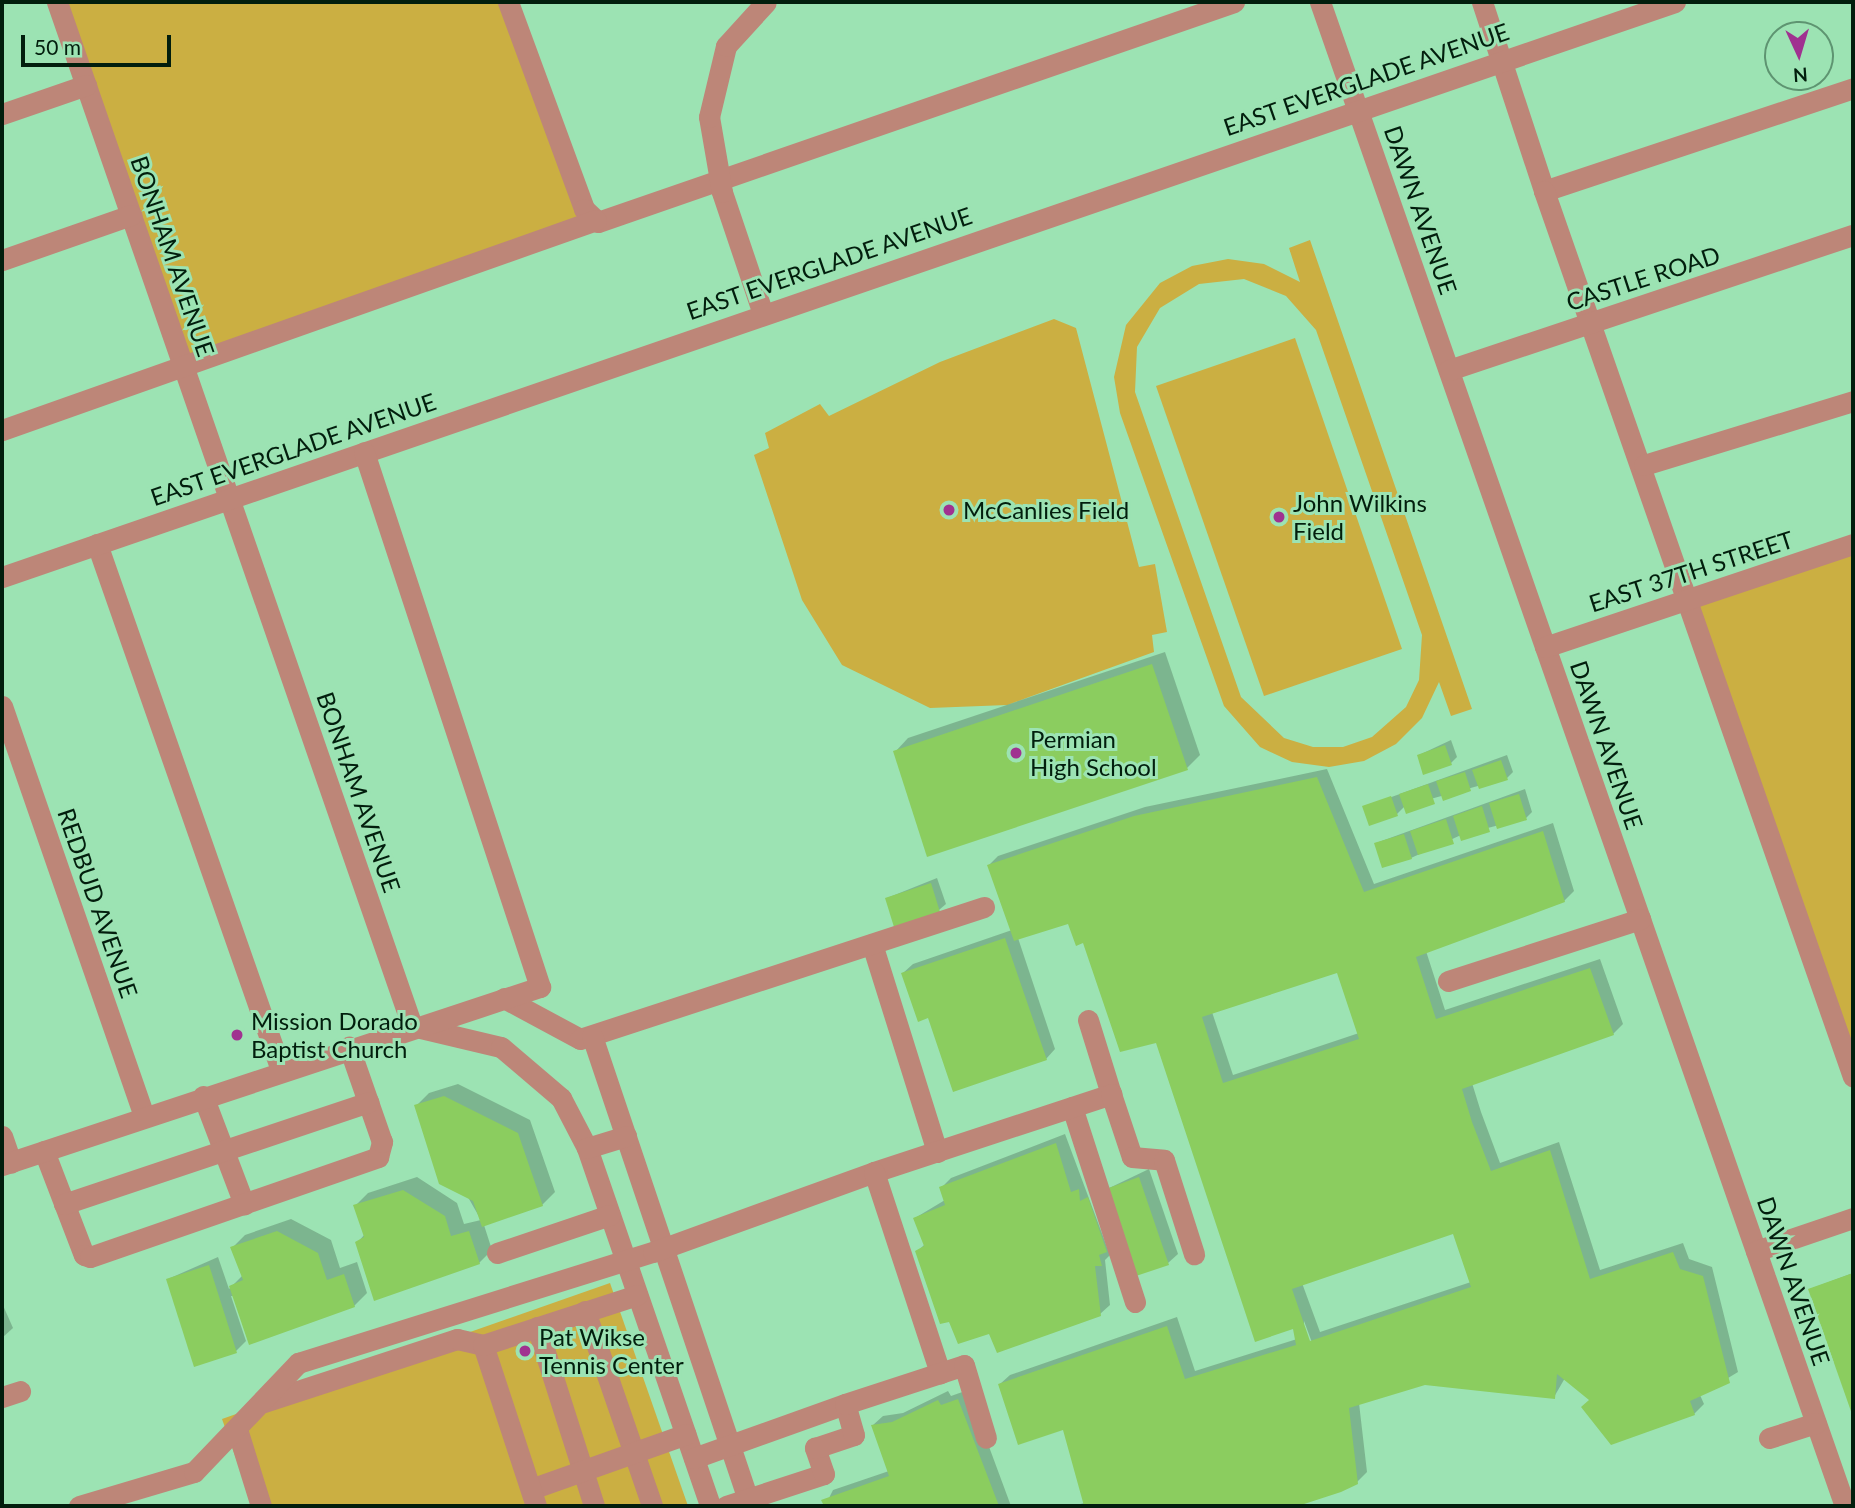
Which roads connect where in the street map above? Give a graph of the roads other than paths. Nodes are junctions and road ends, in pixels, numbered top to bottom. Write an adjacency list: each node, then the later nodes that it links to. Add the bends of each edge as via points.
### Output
1 (57, 2): 9 (street, BONHAM AVENUE)
2 (508, 2): 16 (street, via 584,209)
3 (766, 2): 13 (street, via 740,24 716,69 709,117)
4 (1234, 2): 13 (street)
5 (1320, 2): 11 (street, DAWN AVENUE)
6 (1482, 2): 8 (street)
7 (1675, 2): 8 (street, EAST EVERGLADE AVENUE)
8 (1500, 61): 11 (street, EAST EVERGLADE AVENUE); 14 (street)
9 (86, 85): 12 (street); 15 (street, BONHAM AVENUE)
10 (1853, 88): 14 (street)
11 (1357, 108): 19 (street, EAST EVERGLADE AVENUE); 22 (street, DAWN AVENUE)
12 (2, 114)
13 (719, 181): 16 (street); 19 (street)
14 (1544, 191): 20 (street)
15 (131, 215): 18 (street); 21 (street, BONHAM AVENUE)
16 (596, 220): 21 (street)
17 (1853, 235): 20 (street, CASTLE ROAD)
18 (2, 260)
19 (762, 314): 25 (street, EAST EVERGLADE AVENUE)
20 (1586, 324): 22 (street, CASTLE ROAD); 26 (street)
21 (183, 367): 24 (street); 27 (street, BONHAM AVENUE)
22 (1449, 370): 32 (street, DAWN AVENUE)
23 (1853, 401): 26 (street)
24 (2, 430)
25 (364, 452): 27 (street, EAST EVERGLADE AVENUE); 38 (street, via 540,987)
26 (1644, 465): 31 (street)
27 (229, 499): 28 (street, EAST EVERGLADE AVENUE); 40 (street, BONHAM AVENUE)
28 (97, 544): 30 (street, EAST EVERGLADE AVENUE); 44 (street)
29 (1853, 544): 31 (street, EAST 37TH STREET)
30 (2, 577)
31 (1687, 600): 32 (street, EAST 37TH STREET); 43 (street)
32 (1545, 647): 35 (street, DAWN AVENUE)
33 (2, 706): 49 (street, REDBUD AVENUE)
34 (984, 907): 36 (street)
35 (1640, 919): 37 (street); 63 (street, DAWN AVENUE)
36 (872, 944): 41 (street); 55 (street)
37 (1448, 981)
38 (505, 998): 40 (street); 41 (street, via 555,1030 580,1039)
39 (1088, 1020): 45 (street)
40 (412, 1026): 42 (street); 52 (street, via 477,1037 523,1061 561,1098)
41 (592, 1036): 51 (street)
42 (349, 1047): 44 (street); 47 (street)
43 (1852, 1069)
44 (281, 1070): 46 (street)
45 (1111, 1094): 48 (street); 65 (street, via 1132,1157 1164,1160)
46 (203, 1097): 49 (street); 54 (street)
47 (368, 1102): 54 (street); 59 (street, via 382,1142 378,1157)
48 (1072, 1107): 55 (street); 68 (street)
49 (144, 1117): 53 (street)
50 (2, 1136): 56 (street)
51 (626, 1136): 52 (street); 62 (street)
52 (587, 1148): 60 (street)
53 (44, 1151): 56 (street); 58 (street)
54 (224, 1152): 58 (street); 59 (street)
55 (937, 1152): 57 (street)
56 (6, 1164)
57 (874, 1172): 62 (street); 74 (street)
58 (64, 1204): 59 (street, via 90,1258)
59 (244, 1204)
60 (610, 1216): 64 (street); 66 (street)
61 (1853, 1218): 63 (street)
62 (664, 1248): 66 (street); 72 (street)
63 (1756, 1251): 77 (street, DAWN AVENUE)
64 (496, 1253)
65 (1194, 1254)
66 (625, 1259): 67 (street); 75 (street, via 298,1363)
67 (637, 1295): 69 (street); 73 (street)
68 (1135, 1302)
69 (585, 1311): 70 (street); 83 (street)
70 (537, 1327): 71 (street); 85 (street)
71 (482, 1345): 75 (street, via 457,1339); 86 (street)
72 (698, 1350): 73 (street); 82 (street)
73 (663, 1362): 79 (street)
74 (940, 1373): 76 (street); 80 (street, via 964,1366)
75 (261, 1403): 78 (street)
76 (845, 1404): 82 (street); 87 (street, via 854,1435 814,1448 824,1474)
77 (1816, 1423): 81 (street); 94 (street, DAWN AVENUE)
78 (236, 1429): 88 (street, via 194,1472); 89 (street)
79 (686, 1434): 83 (street); 84 (street)
80 (986, 1438)
81 (1769, 1438)
82 (730, 1446): 84 (street); 87 (street)
83 (632, 1454): 85 (street); 91 (street)
84 (694, 1458): 92 (street)
85 (582, 1471): 86 (street); 90 (street)
86 (533, 1498)
87 (748, 1499): 93 (street)
88 (79, 1506)
89 (261, 1506)
90 (594, 1506)
91 (652, 1506)
92 (710, 1506)
93 (726, 1506)
94 (1845, 1506)

